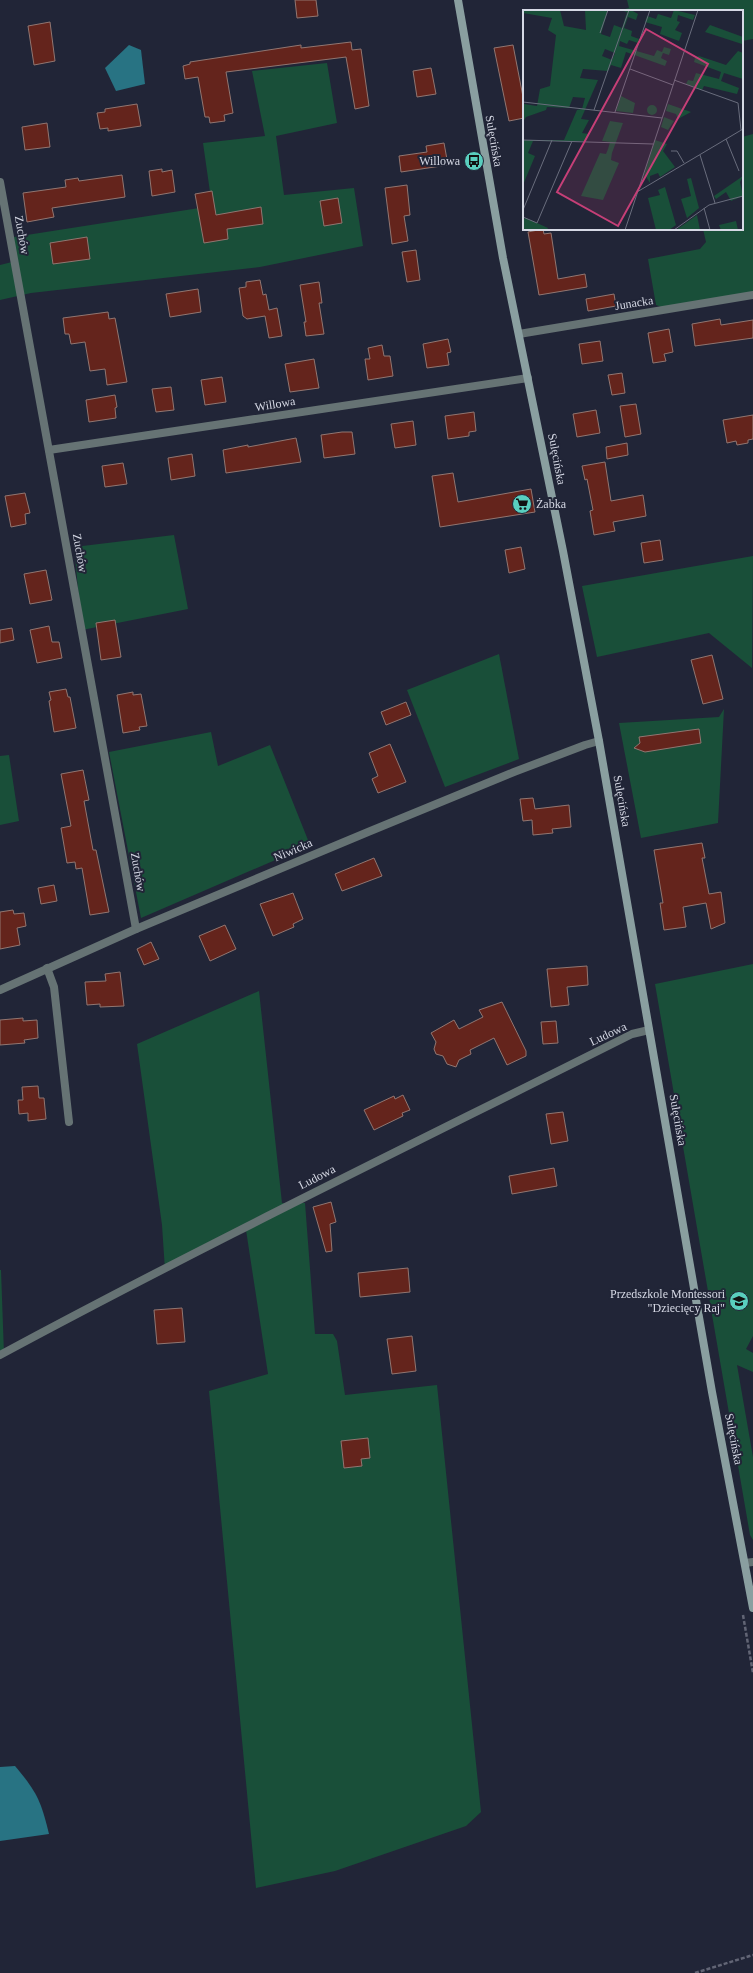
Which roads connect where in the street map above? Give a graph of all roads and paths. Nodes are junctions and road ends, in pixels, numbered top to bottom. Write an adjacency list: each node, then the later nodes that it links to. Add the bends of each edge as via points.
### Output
1 (458, 0): 4 (street, Sulęcińska, via 503,258)
2 (0, 182): 6 (street, Zuchów)
3 (753, 295): 4 (street, Junacka)
4 (519, 334): 5 (street, Sulęcińska)
5 (528, 378): 6 (street, Willowa); 7 (street, Sulęcińska)
6 (49, 450): 8 (street, Zuchów)
7 (599, 741): 8 (street, Niwicka, via 514,772); 11 (street, Sulęcińska)
8 (136, 929): 9 (street, Niwicka)
9 (47, 968): 10 (street, Niwicka); 12 (street, via 54,988)
10 (0, 990)
11 (650, 1030): 13 (street, Ludowa, via 632,1034 370,1164); 14 (street, Sulęcińska, via 712,1392)
12 (69, 1122)
13 (0, 1356)
14 (749, 1562): 15 (street, Sulęcińska)
15 (753, 1608)
16 (743, 1614): 17 (path)
17 (753, 1673)
18 (753, 1955): 19 (path)
19 (695, 1973)

